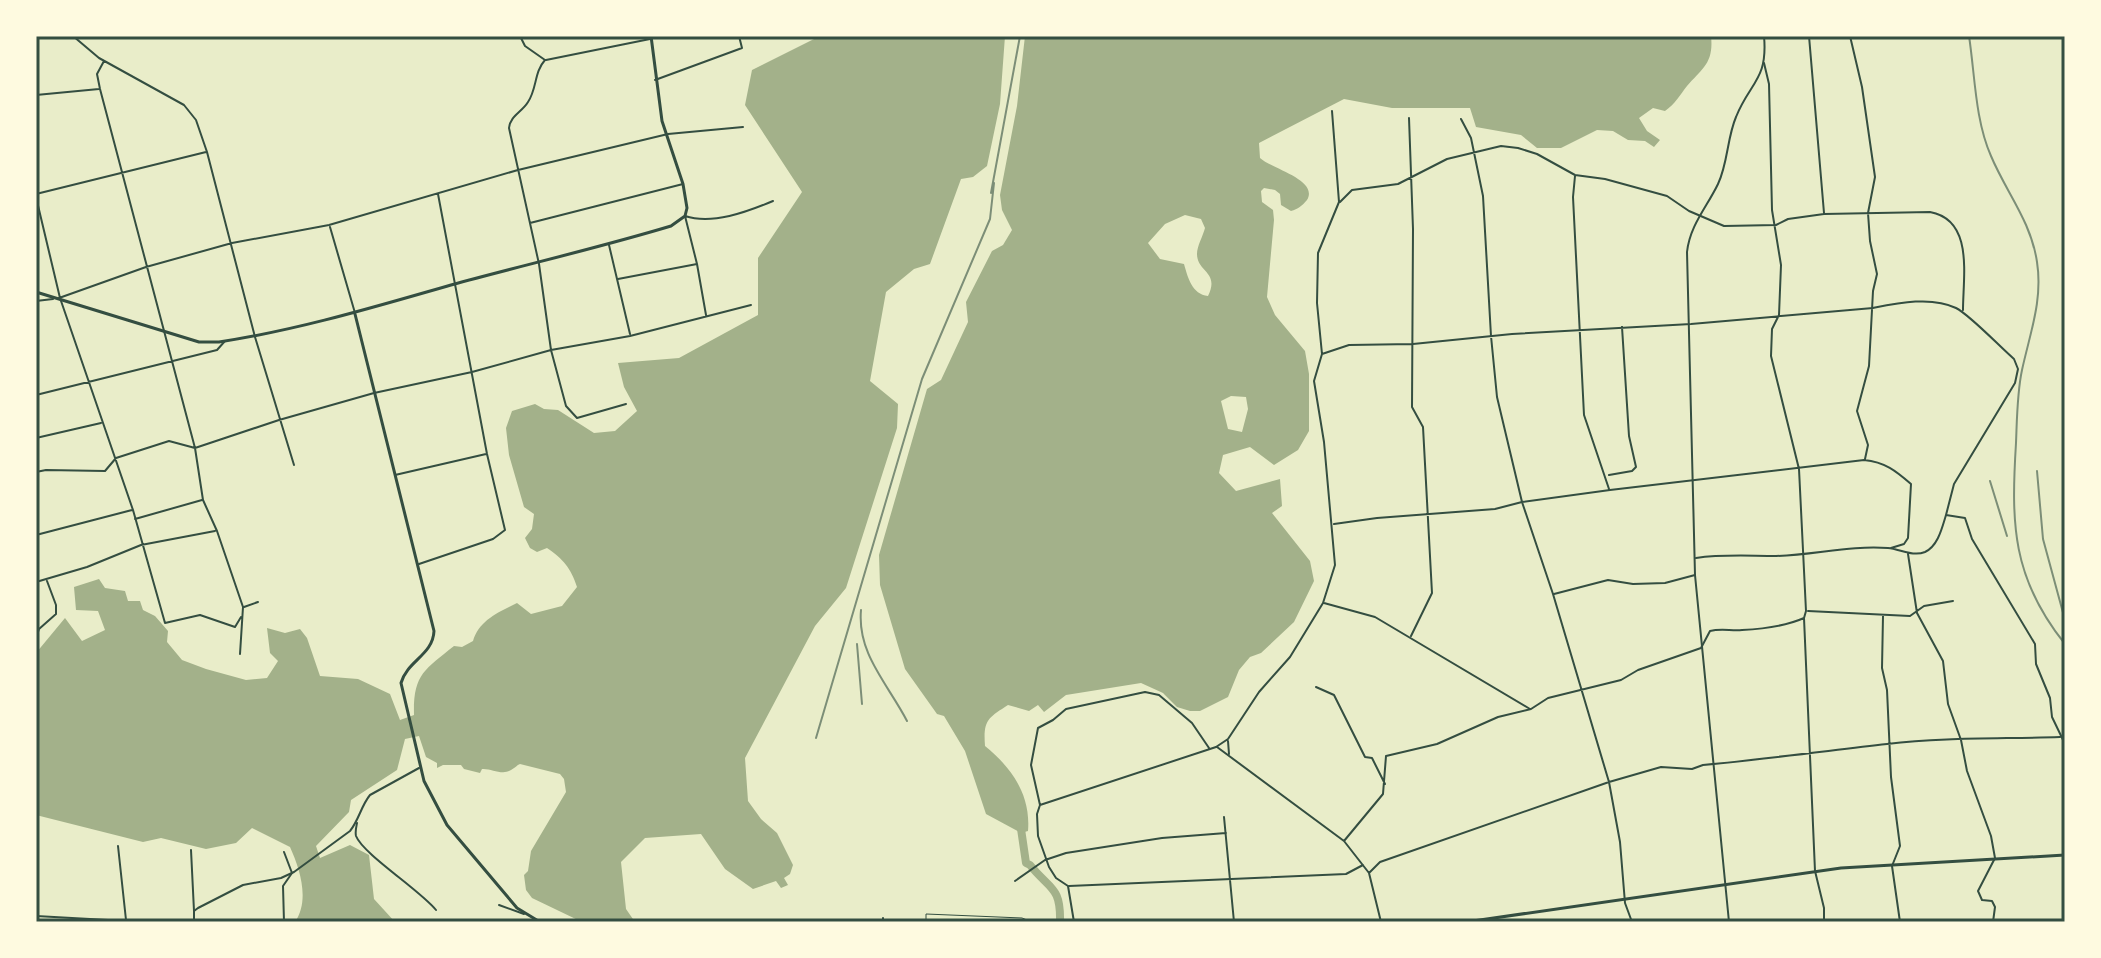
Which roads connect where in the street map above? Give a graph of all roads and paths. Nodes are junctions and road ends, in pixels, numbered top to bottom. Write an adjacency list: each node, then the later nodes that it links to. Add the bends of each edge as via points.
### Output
1 (73, 36): 9 (street)
2 (520, 36): 8 (street)
3 (739, 36): 11 (street, via 742,48)
4 (1764, 36): 10 (street)
5 (1809, 36): 32 (street)
6 (1850, 36): 30 (street, via 1875,177)
7 (651, 38): 8 (street); 11 (main road)
8 (545, 60): 21 (street, via 528,103 510,122)
9 (104, 61): 12 (street, via 97,74); 19 (street, via 184,105 196,120)
10 (1764, 63): 31 (street, via 1737,113 1720,179); 36 (street)
11 (655, 80): 18 (main road)
12 (100, 89): 13 (street); 22 (street)
13 (36, 95)
14 (1332, 111): 29 (street)
15 (1409, 118): 24 (street)
16 (1461, 119): 20 (street)
17 (743, 127): 18 (street)
18 (668, 134): 21 (street); 25 (main road)
19 (207, 152): 22 (street); 37 (street)
20 (1476, 152): 23 (street, via 1518,148); 24 (street, via 1447,159); 58 (street)
21 (518, 170): 26 (street); 34 (street)
22 (122, 172): 27 (street); 41 (street)
23 (1575, 175): 31 (street, via 1667,196); 56 (street)
24 (1412, 178): 29 (street, via 1352,190); 61 (street)
25 (683, 184): 33 (main road); 34 (street)
26 (438, 193): 35 (street); 43 (street)
27 (36, 196): 45 (street)
28 (773, 201): 33 (street, via 743,213)
29 (1339, 202): 63 (street, via 1318,253)
30 (1868, 213): 32 (street); 48 (street, via 1877,274); 49 (street, via 1943,214 1958,231 1964,250)
31 (1701, 214): 36 (street, via 1724,226); 53 (street, via 1687,252)
32 (1824, 214): 36 (street)
33 (685, 216): 38 (main road, via 671,226); 40 (street)
34 (529, 223): 39 (street)
35 (329, 225): 37 (street); 50 (street)
36 (1776, 225): 51 (street)
37 (232, 243): 41 (street); 59 (street)
38 (609, 245): 39 (main road); 42 (street)
39 (539, 264): 43 (main road); 62 (street)
40 (697, 264): 42 (street); 52 (street)
41 (146, 267): 45 (street); 55 (street)
42 (617, 279): 57 (street)
43 (454, 284): 50 (main road); 65 (street)
44 (36, 292): 45 (main road)
45 (60, 298): 46 (street); 55 (main road); 66 (street)
46 (36, 301)
47 (751, 305): 52 (street)
48 (1873, 308): 49 (street, via 1938,303); 51 (street); 76 (street, via 1869,366 1857,411 1868,445)
49 (1963, 312): 88 (street, via 2014,359 2018,369 2015,383 1954,484)
50 (355, 314): 59 (main road); 67 (main road)
51 (1779, 315): 53 (street); 78 (street, via 1772,329 1771,365)
52 (706, 316): 57 (street)
53 (1691, 324): 54 (street); 82 (street)
54 (1622, 326): 56 (street); 81 (street, via 1636,467)
55 (164, 331): 60 (main road, via 199,342); 64 (street)
56 (1581, 331): 58 (street); 81 (street, via 1584,415)
57 (630, 336): 62 (street)
58 (1491, 336): 61 (street); 85 (street, via 1497,397)
59 (255, 337): 60 (main road); 70 (street)
60 (225, 341): 64 (street, via 217,350)
61 (1413, 344): 63 (street, via 1349,345); 87 (street, via 1412,407 1423,427)
62 (551, 350): 65 (street); 69 (street, via 566,406 577,418)
63 (1322, 354): 90 (street, via 1314,381)
64 (171, 362): 66 (street); 73 (street)
65 (472, 372): 67 (street); 74 (street)
66 (88, 383): 68 (street); 71 (street)
67 (374, 393): 70 (street); 80 (main road)
68 (36, 395)
69 (626, 404)
70 (279, 420): 73 (street); 77 (street)
71 (102, 423): 72 (street); 75 (street)
72 (36, 438)
73 (195, 448): 75 (street, via 169,441); 84 (street)
74 (487, 454): 80 (street); 98 (street, via 505,530)
75 (116, 458): 79 (street, via 105,471); 86 (street)
76 (1864, 460): 78 (street); 94 (street, via 1890,467 1911,484 1908,538)
77 (294, 465)
78 (1799, 469): 82 (street); 96 (street)
79 (36, 472)
80 (395, 475): 98 (main road)
81 (1607, 475): 83 (street)
82 (1694, 481): 83 (street); 97 (street)
83 (1610, 490): 85 (street)
84 (203, 500): 89 (street); 91 (street)
85 (1522, 502): 87 (street); 102 (street)
86 (133, 510): 89 (street); 92 (street)
87 (1428, 515): 90 (street); 111 (street, via 1432,593)
88 (1946, 515): 95 (street, via 1938,539 1924,552); 118 (street, via 1965,518 1972,539 2035,644 2036,664)
89 (135, 519): 93 (street)
90 (1333, 525): 105 (street, via 1335,565)
91 (217, 531): 93 (street); 106 (street)
92 (36, 535)
93 (141, 545): 100 (street); 106 (street, via 165,623 200,615 235,627)
94 (1891, 548): 95 (street); 96 (street)
95 (1908, 553): 108 (street)
96 (1805, 554): 97 (street); 107 (street)
97 (1694, 558): 99 (street)
98 (419, 564): 128 (main road, via 434,635 402,677)
99 (1695, 575): 102 (street, via 1665,583 1608,580); 113 (street)
100 (47, 580): 101 (street); 112 (street, via 56,614)
101 (36, 582)
102 (1553, 594): 116 (street)
103 (1953, 601): 108 (street, via 1924,606)
104 (258, 602): 106 (street)
105 (1323, 603): 111 (street, via 1375,617); 119 (street)
106 (243, 607): 114 (street)
107 (1806, 611): 109 (street); 110 (street)
108 (1917, 613): 109 (street); 120 (street, via 1943,661 1948,704)
109 (1883, 616): 121 (street)
110 (1804, 618): 113 (street, via 1739,631 1715,629); 125 (street)
111 (1411, 636): 117 (street)
112 (36, 638)
113 (1701, 648): 116 (street, via 1621,680); 127 (street)
114 (240, 654)
115 (1316, 687): 130 (street, via 1334,695)
116 (1581, 688): 117 (street); 129 (street)
117 (1531, 709): 130 (street, via 1498,717 1437,744 1386,756)
118 (2060, 737): 120 (street); 122 (street)
119 (1228, 739): 123 (street); 126 (street)
120 (1961, 740): 121 (street); 140 (street)
121 (1888, 743): 125 (street); 143 (street, via 1900,846)
122 (2065, 744)
123 (1216, 747): 124 (street); 126 (street)
124 (1209, 748): 131 (street); 131 (street, via 1192,723 1159,695 1145,692 1066,709 1038,728 1031,765)
125 (1810, 751): 127 (street); 144 (street)
126 (1229, 754): 135 (street)
127 (1713, 764): 129 (street, via 1661,767); 149 (street)
128 (420, 767): 133 (street, via 370,795); 155 (main road, via 451,831)
129 (1609, 782): 146 (street, via 1380,862); 151 (street)
130 (1385, 785): 135 (street)
131 (1040, 805): 141 (street, via 1038,836)
132 (1224, 817): 134 (street)
133 (357, 823): 145 (street); 153 (street, via 363,846)
134 (1226, 833): 141 (street, via 1088,848); 147 (street)
135 (1344, 841): 142 (street)
136 (118, 846): 157 (street)
137 (191, 850): 154 (street)
138 (284, 852): 145 (street)
139 (2065, 855): 140 (main road)
140 (1995, 858): 143 (main road); 173 (street, via 1978,891 1995,907)
141 (1045, 860): 148 (street); 150 (street)
142 (1363, 865): 146 (street); 147 (street, via 1346,874)
143 (1892, 866): 144 (main road); 172 (street)
144 (1815, 871): 149 (main road); 171 (street)
145 (292, 873): 154 (street, via 243,885); 159 (street, via 283,886)
146 (1369, 873): 167 (street)
147 (1230, 880): 150 (street); 166 (street)
148 (1015, 881)
149 (1724, 885): 151 (main road); 170 (street)
150 (1068, 886): 165 (street)
151 (1624, 899): 168 (main road); 169 (street)
152 (499, 905): 155 (street)
153 (436, 910)
154 (194, 911): 158 (street)
155 (524, 914): 160 (main road)
156 (36, 916): 157 (street)
157 (126, 921): 158 (street)
158 (194, 921)
159 (284, 922)
160 (540, 922)
161 (926, 922): 162 (lane, via 926,914)
162 (1032, 922)
163 (1038, 922): 164 (lane)
164 (1046, 922)
165 (1074, 922)
166 (1234, 922)
167 (1381, 922)
168 (1466, 922)
169 (1632, 922)
170 (1729, 922)
171 (1824, 922)
172 (1900, 922)
173 (1993, 922)

